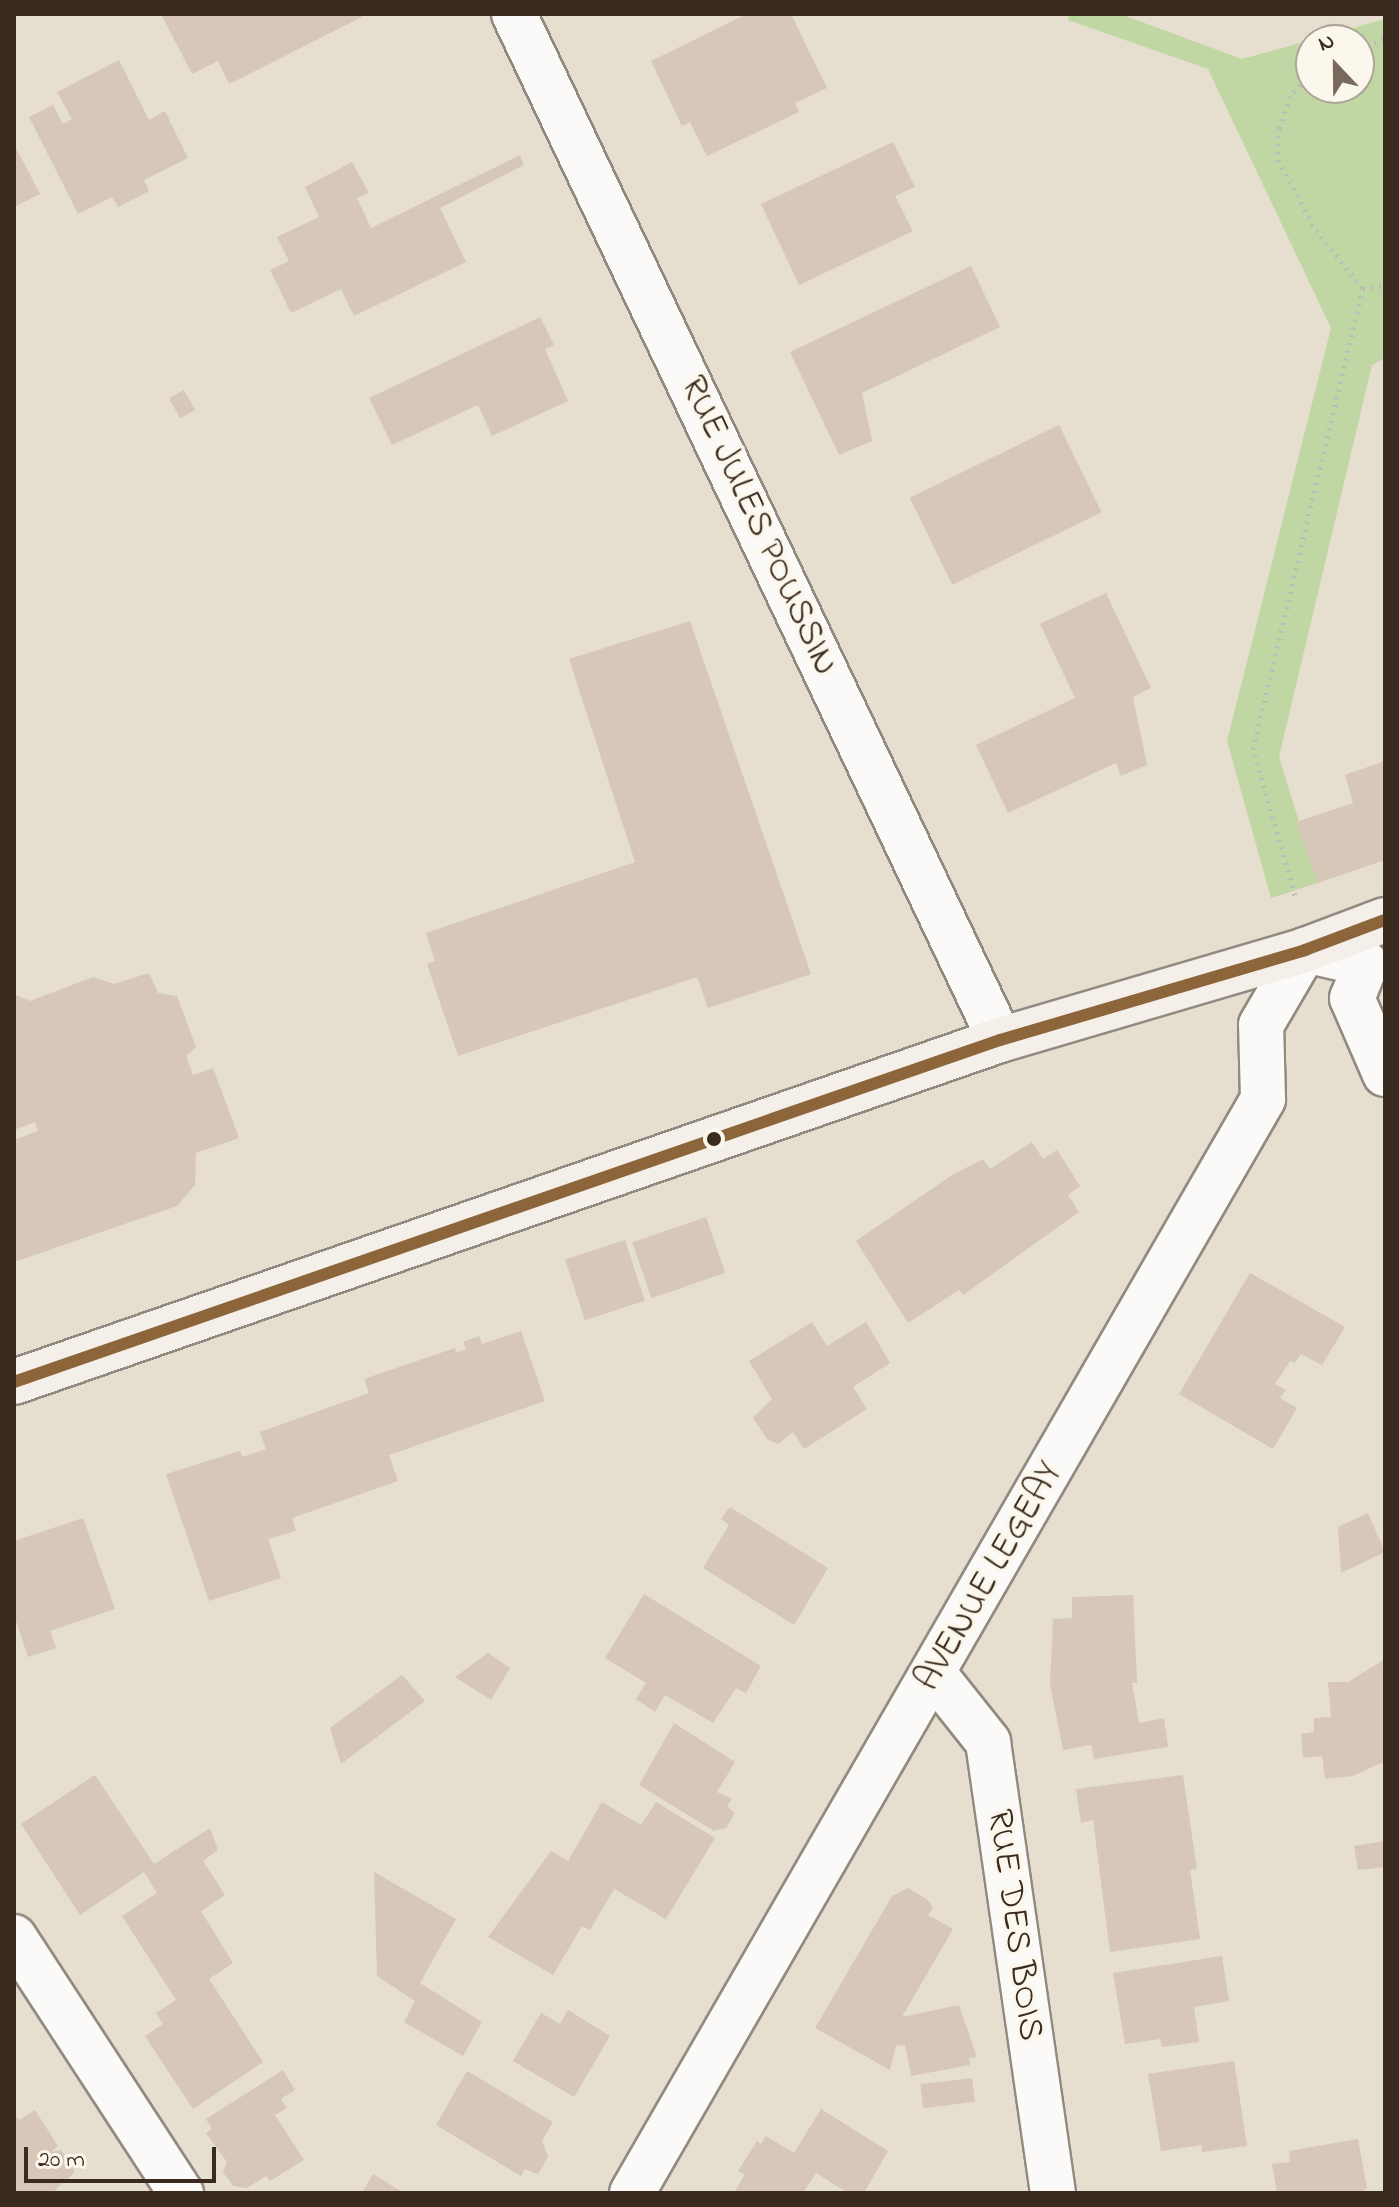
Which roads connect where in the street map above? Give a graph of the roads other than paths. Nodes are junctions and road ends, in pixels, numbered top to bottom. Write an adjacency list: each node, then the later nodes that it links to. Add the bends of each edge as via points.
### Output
1 (514, 14): 4 (street, RUE JULES POUSSIN)
2 (1385, 920): 3 (main road)
3 (1305, 950): 4 (main road); 5 (street, via 1366,964 1352,998); 7 (street, AVENUE LEGEAY, via 1261,1025 1263,1099)
4 (1000, 1040): 6 (main road)
5 (1385, 1074)
6 (14, 1382)
7 (934, 1674): 10 (street, AVENUE LEGEAY); 11 (street, RUE DES BOIS, via 988,1742)
8 (14, 1937): 9 (street)
9 (181, 2193)
10 (632, 2193)
11 (1053, 2193)

